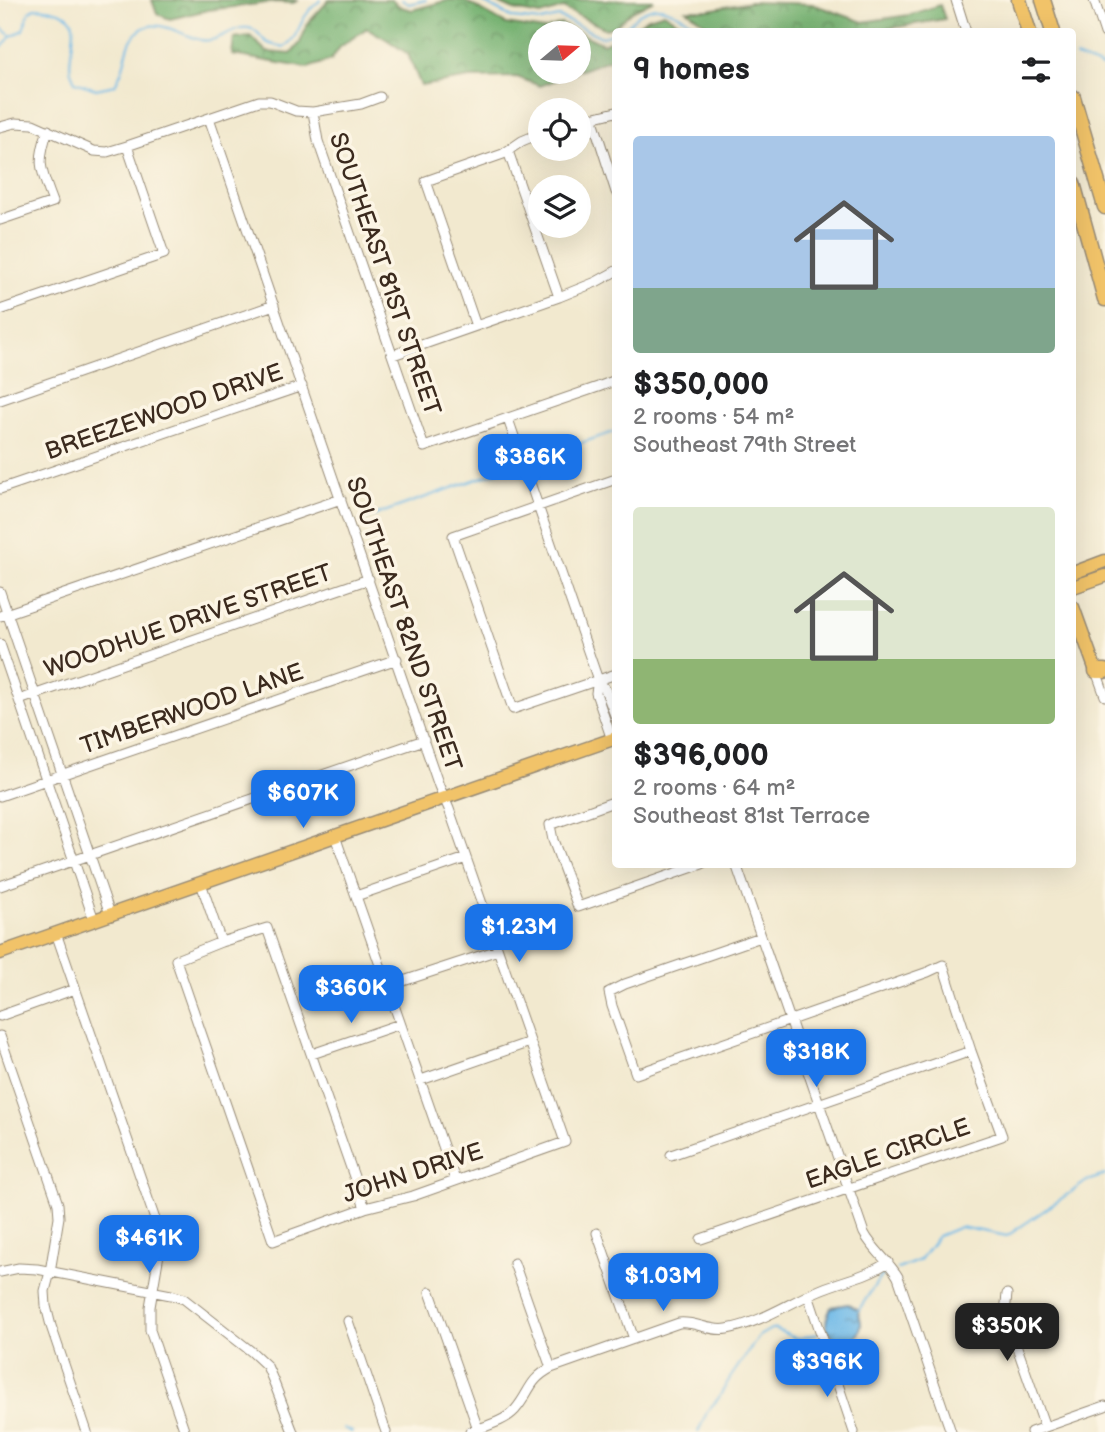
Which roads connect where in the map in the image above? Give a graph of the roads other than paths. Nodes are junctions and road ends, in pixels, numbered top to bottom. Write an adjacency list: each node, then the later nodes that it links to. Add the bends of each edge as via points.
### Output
1 (956, 0): 5 (street)
2 (1019, 0): 6 (highway)
3 (1043, 0): 7 (highway)
4 (1094, 0): 8 (street)
5 (965, 28)
6 (1028, 28)
7 (1052, 28)
8 (1105, 33)
9 (380, 97): 11 (street)
10 (1076, 107): 21 (highway)
11 (313, 112): 14 (street, via 290,110 264,100); 31 (street, SOUTHEAST 81ST STREET, via 318,141)
12 (612, 113): 13 (street)
13 (592, 117): 20 (street)
14 (209, 118): 18 (street); 28 (street, SOUTHEAST 82ND STREET)
15 (0, 127): 16 (street, via 22,123)
16 (48, 131): 18 (street, via 94,151); 24 (street, via 41,158 53,202)
17 (528, 138): 19 (street)
18 (127, 146): 29 (street, via 164,254)
19 (508, 150): 26 (street); 30 (street, via 426,181)
20 (612, 180)
21 (1102, 192): 23 (highway)
22 (1076, 194): 27 (highway)
23 (1105, 206)
24 (0, 220)
25 (612, 273): 26 (street)
26 (559, 297): 30 (street)
27 (1105, 299)
28 (274, 305): 33 (street, SOUTHEAST 82ND STREET); 34 (street)
29 (0, 310)
30 (476, 326): 31 (street)
31 (393, 355): 35 (street, SOUTHEAST 81ST STREET, via 424,447)
32 (612, 381): 35 (street)
33 (302, 386): 37 (street, BREEZEWOOD DRIVE); 38 (street, SOUTHEAST 82ND STREET)
34 (0, 400)
35 (508, 419): 39 (street)
36 (612, 481): 39 (street)
37 (0, 489)
38 (341, 499): 43 (street, SOUTHEAST 82ND STREET); 47 (street)
39 (538, 507): 52 (street); 52 (street, via 453,536 513,709)
40 (1105, 561): 41 (main road)
41 (1076, 572)
42 (1105, 576): 44 (main road)
43 (369, 579): 49 (street, SOUTHEAST 82ND STREET); 53 (street, WOODHUE DRIVE STREET)
44 (1076, 586)
45 (0, 592): 47 (street)
46 (1076, 614): 50 (main road)
47 (4, 615): 53 (street)
48 (0, 644): 55 (street)
49 (397, 659): 58 (street, SOUTHEAST 82ND STREET); 60 (street, TIMBERWOOD LANE)
50 (1101, 671): 54 (street)
51 (612, 675): 52 (street)
52 (598, 680): 56 (street); 57 (street, via 596,693)
53 (35, 694): 55 (street, WOODHUE DRIVE STREET); 60 (street)
54 (1105, 696)
55 (19, 700): 61 (street)
56 (612, 707)
57 (612, 734)
58 (424, 740): 63 (street, SOUTHEAST 82ND STREET); 66 (street)
59 (612, 740): 63 (main road)
60 (62, 774): 61 (street, TIMBERWOOD LANE); 66 (street)
61 (46, 780): 62 (street, TIMBERWOOD LANE); 68 (street)
62 (0, 796)
63 (444, 798): 65 (main road); 67 (street, SOUTHEAST 82ND STREET)
64 (612, 802): 69 (street, via 550,825 578,907)
65 (335, 836): 71 (main road); 73 (street)
66 (90, 855): 68 (street); 74 (street)
67 (466, 858): 73 (street); 79 (street, SOUTHEAST 82ND STREET)
68 (73, 861): 72 (street); 75 (street)
69 (690, 868)
70 (737, 868): 77 (street)
71 (201, 883): 74 (main road); 78 (street)
72 (0, 886)
73 (356, 896): 81 (street)
74 (110, 914): 75 (main road)
75 (94, 920): 76 (main road)
76 (56, 933): 80 (main road); 82 (street)
77 (761, 937): 84 (street); 84 (street, via 609,992 612,1006 636,1074)
78 (222, 942): 89 (street, via 267,928); 96 (street, JOHN DRIVE, via 176,960 273,1241)
79 (498, 950): 81 (street); 87 (street, SOUTHEAST 82ND STREET)
80 (0, 953)
81 (388, 986): 85 (street)
82 (75, 989): 83 (street); 103 (street, via 158,1228 160,1248)
83 (0, 1016)
84 (789, 1020): 88 (street, via 943,965); 91 (street)
85 (400, 1024): 89 (street); 90 (street)
86 (0, 1036): 102 (street, via 58,1204)
87 (530, 1042): 90 (street); 92 (street, SOUTHEAST 82ND STREET)
88 (971, 1051): 91 (street); 95 (street, EAGLE CIRCLE, via 1002,1136)
89 (312, 1054): 96 (street)
90 (421, 1080): 94 (street)
91 (818, 1104): 93 (street); 95 (street)
92 (565, 1142): 94 (street, JOHN DRIVE)
93 (671, 1154)
94 (455, 1180): 96 (street, JOHN DRIVE)
95 (849, 1188): 98 (street, EAGLE CIRCLE); 100 (street, via 869,1243)
96 (365, 1208)
97 (597, 1233): 108 (street)
98 (701, 1239)
99 (513, 1263): 109 (street)
100 (890, 1264): 106 (street); 118 (street)
101 (0, 1272): 102 (street, via 19,1268)
102 (50, 1272): 103 (street); 113 (street, via 45,1291 47,1313)
103 (153, 1291): 114 (street, via 150,1330); 115 (street, via 184,1299 267,1366)
104 (430, 1292): 112 (street)
105 (1007, 1294): 111 (street, via 1005,1313)
106 (808, 1295): 108 (street, via 724,1330 688,1322); 117 (street)
107 (348, 1321): 116 (street)
108 (634, 1339): 109 (street)
109 (551, 1368): 112 (street, via 537,1376 515,1410)
110 (1105, 1406): 111 (street)
111 (1045, 1427): 119 (street)
112 (474, 1431)
113 (87, 1432)
114 (185, 1432)
115 (293, 1432)
116 (386, 1432)
117 (854, 1432)
118 (951, 1432)
119 (1031, 1432)

